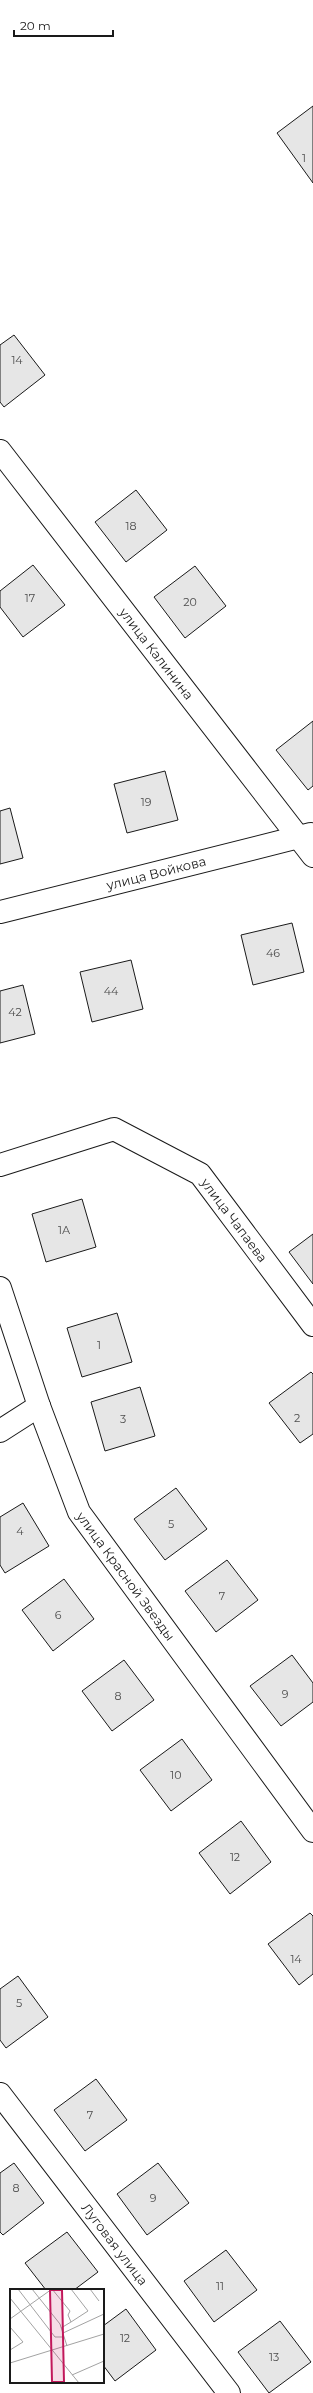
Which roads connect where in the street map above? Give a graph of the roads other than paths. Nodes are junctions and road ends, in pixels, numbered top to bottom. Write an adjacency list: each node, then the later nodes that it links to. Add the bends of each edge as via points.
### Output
1 (0, 451): 2 (street, улица Калинина)
2 (306, 836): 3 (street, улица Калинина); 4 (street, улица Войкова)
3 (313, 856)
4 (0, 912)
5 (0, 1165): 7 (street, улица Чапаева, via 114,1128 200,1174)
6 (0, 1288): 8 (street, улица Красной Звезды)
7 (313, 1325)
8 (39, 1406): 9 (street); 10 (street, улица Красной Звезды, via 79,1512)
9 (0, 1432)
10 (313, 1831)
11 (0, 2094): 12 (street, Луговая улица)
12 (229, 2393)

